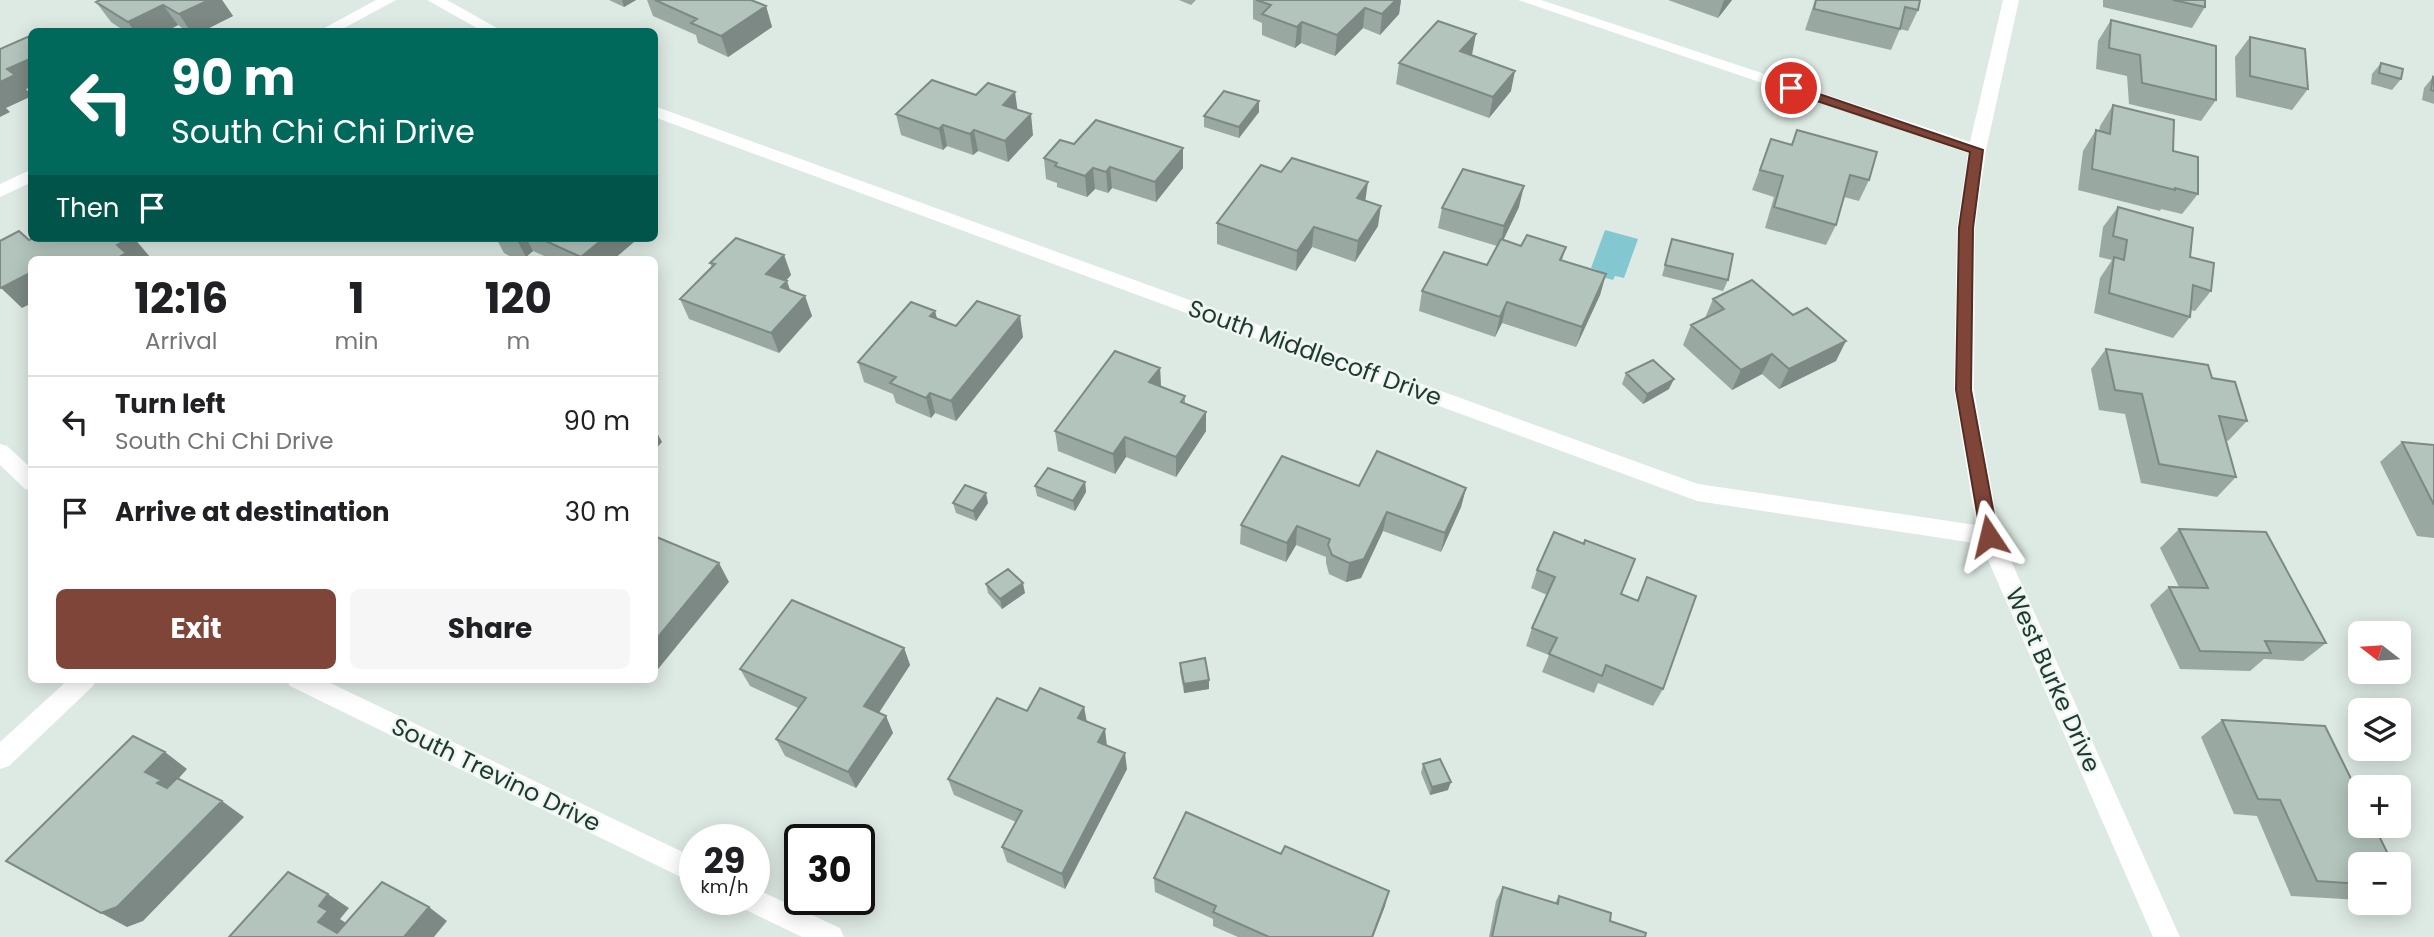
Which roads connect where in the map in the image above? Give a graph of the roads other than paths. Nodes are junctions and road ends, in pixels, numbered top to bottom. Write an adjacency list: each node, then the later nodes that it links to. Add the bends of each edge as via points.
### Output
1 (388, 0): 5 (street)
2 (435, 0): 6 (street)
3 (1526, 0): 8 (street)
4 (2011, 0): 8 (street, West Burke Drive)
5 (332, 28)
6 (489, 28)
7 (658, 112): 13 (street, South Middlecoff Drive, via 1696,492)
8 (1977, 150): 13 (street, West Burke Drive, via 1966,228 1964,390)
9 (28, 177): 10 (street)
10 (0, 191)
11 (0, 452): 12 (street)
12 (28, 479)
13 (1989, 536): 20 (street, West Burke Drive)
14 (81, 683): 16 (street)
15 (306, 683): 17 (street, South Trevino Drive)
16 (0, 758)
17 (679, 863)
18 (770, 908): 19 (street)
19 (831, 937)
20 (2166, 937)

